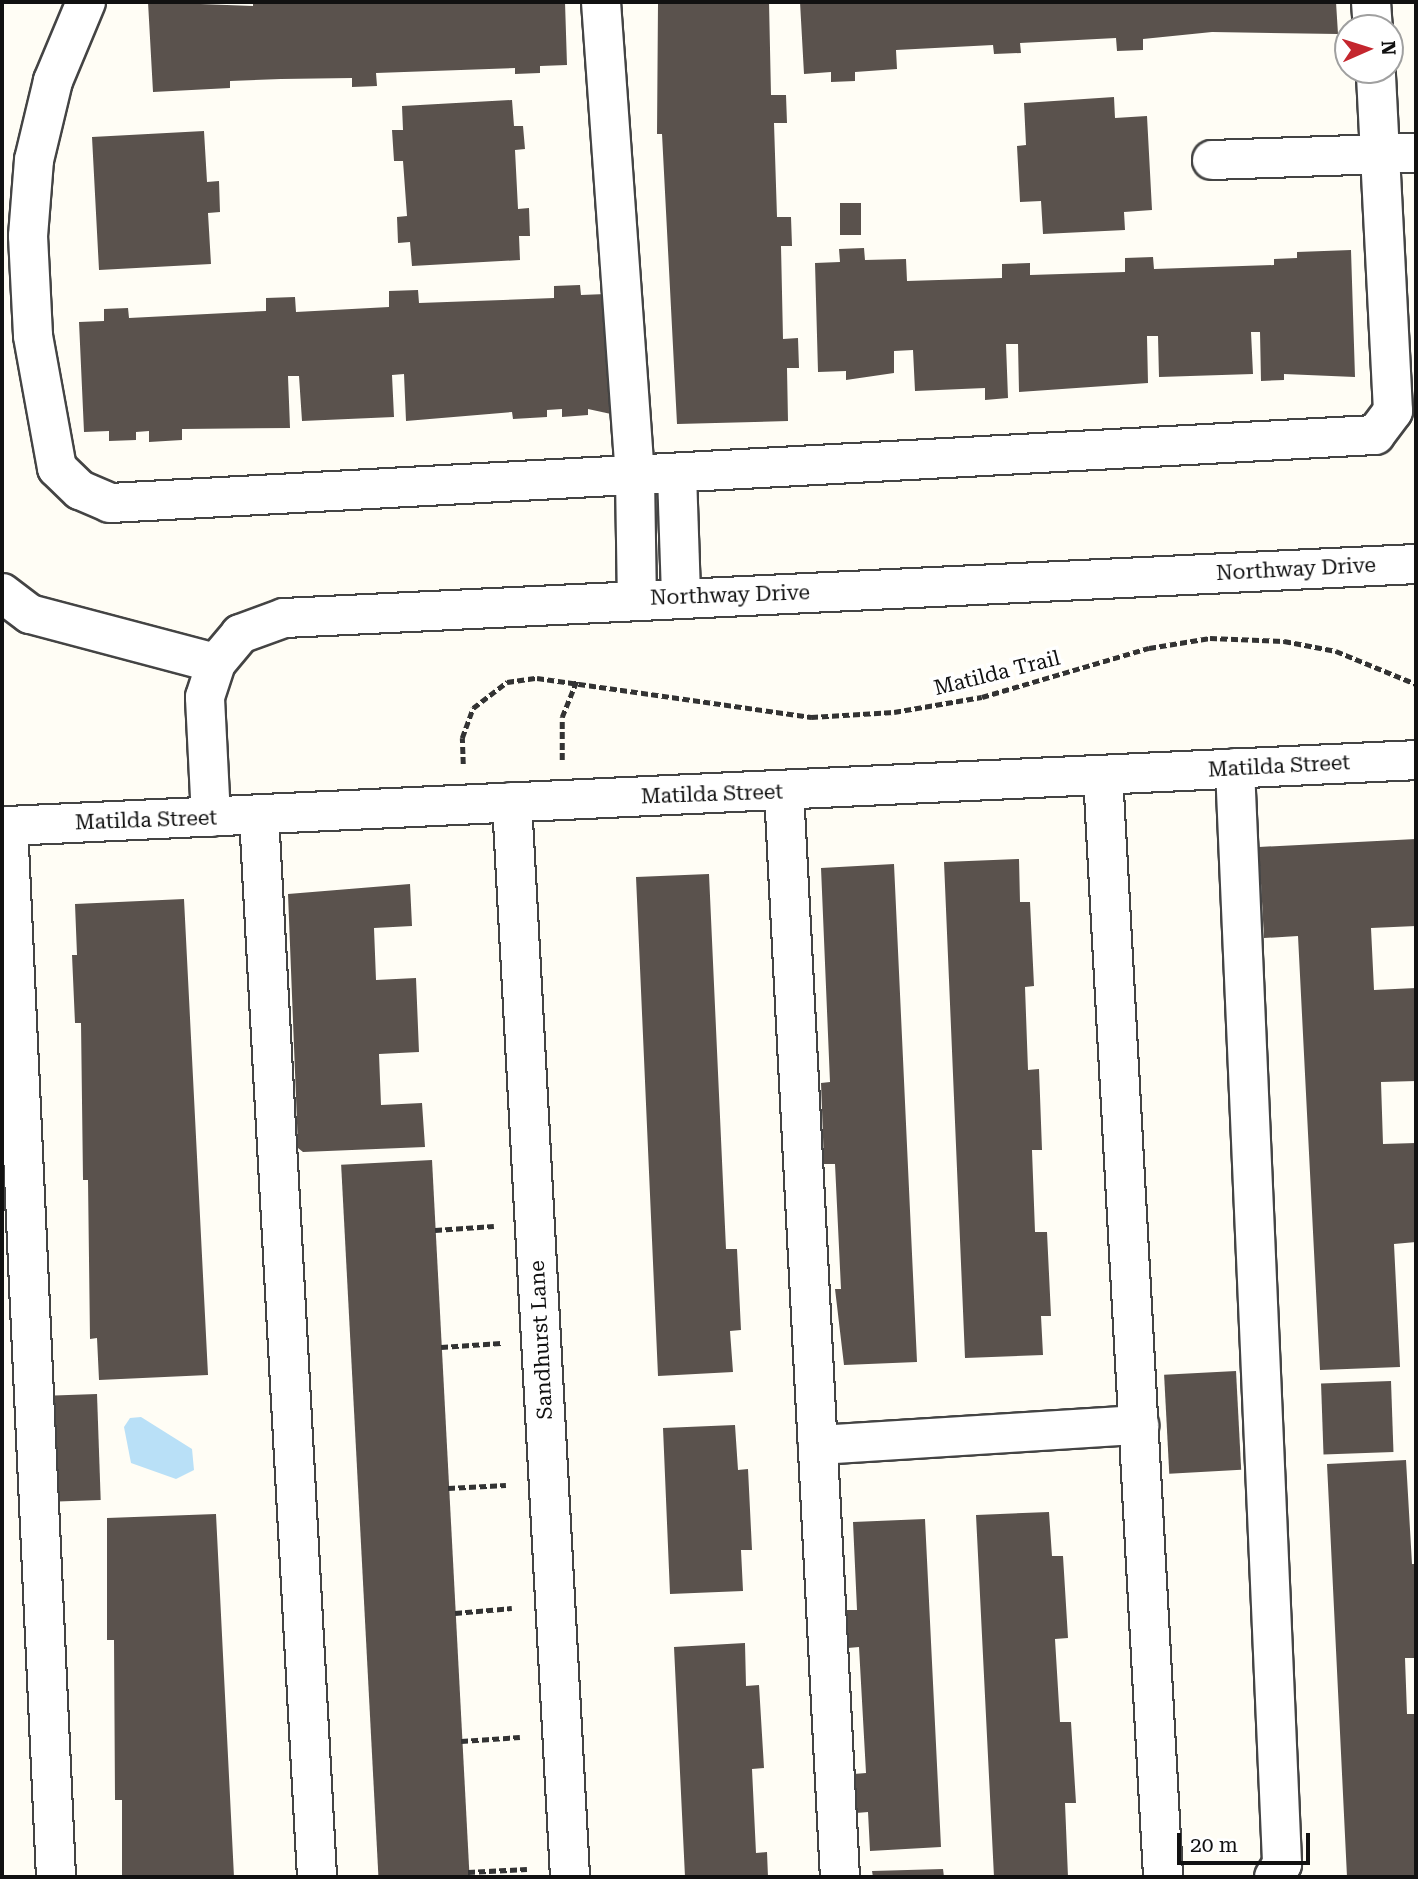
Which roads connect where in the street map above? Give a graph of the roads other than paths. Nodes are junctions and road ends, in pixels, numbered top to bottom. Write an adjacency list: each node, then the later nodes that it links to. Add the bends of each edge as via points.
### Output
1 (86, 2): 7 (street, via 53,81 34,160 28,236 33,336 45,420 57,468 80,490 110,503)
2 (601, 2): 7 (street)
3 (1381, 84): 4 (street)
4 (1407, 153): 5 (street); 6 (street, via 1393,411 1375,435)
5 (1212, 160)
6 (677, 474): 7 (street); 10 (street)
7 (635, 477): 11 (street)
8 (1416, 564): 10 (street, Northway Drive)
9 (2, 593): 12 (street, via 30,614)
10 (681, 597): 11 (street, Northway Drive)
11 (637, 599): 12 (street, Northway Drive, via 284,618 240,634)
12 (216, 663): 19 (street, Northway Drive, via 205,697)
13 (1416, 760): 14 (street, Matilda Street)
14 (1235, 768): 15 (street, Matilda Street); 27 (street, via 1282,1864)
15 (1103, 775): 16 (street, Matilda Street); 20 (street)
16 (784, 791): 17 (street, Matilda Street); 21 (street)
17 (512, 802): 18 (street, Matilda Street); 24 (street, Sandhurst Lane)
18 (259, 816): 19 (street, Matilda Street); 23 (street)
19 (211, 817): 22 (street, Matilda Street, via 8,825)
20 (1139, 1425): 21 (street); 26 (street)
21 (818, 1445): 25 (street)
22 (56, 1877)
23 (317, 1877)
24 (570, 1877)
25 (840, 1877)
26 (1163, 1877)
27 (1274, 1877)

